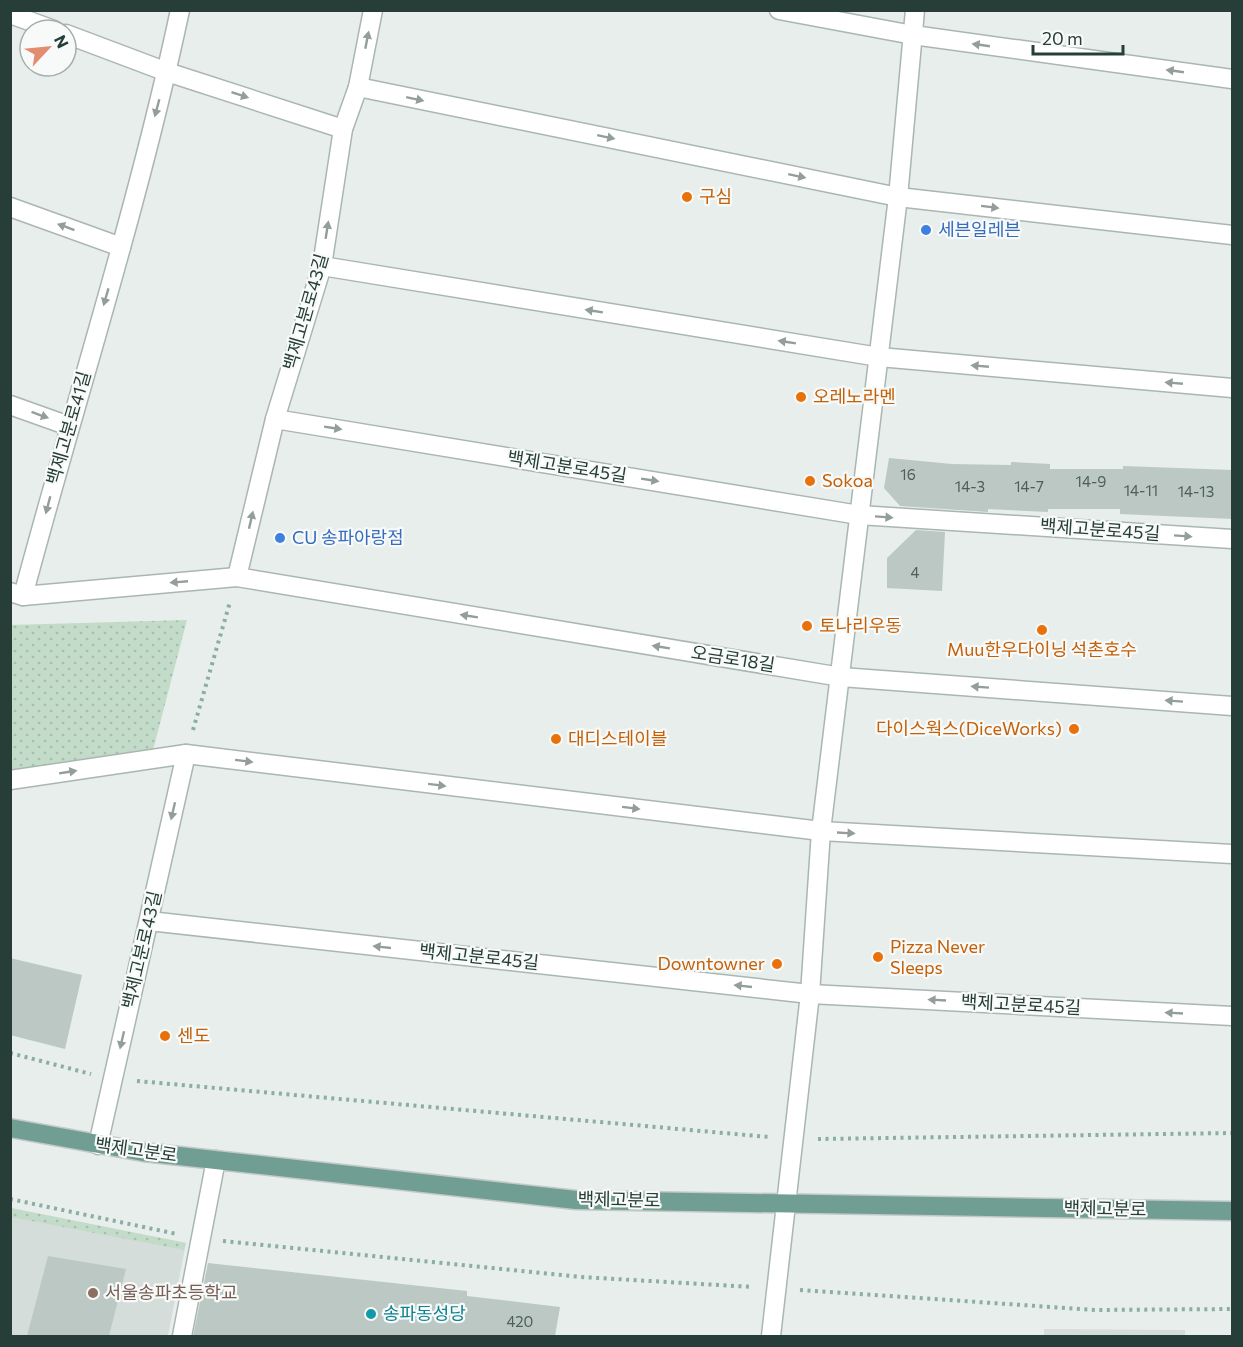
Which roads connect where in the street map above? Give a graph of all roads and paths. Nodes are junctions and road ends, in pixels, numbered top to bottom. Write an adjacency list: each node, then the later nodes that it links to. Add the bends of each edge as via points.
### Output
1 (180, 10): 7 (street, 백제고분로41길)
2 (373, 10): 9 (street, 백제고분로43길, one-way to 2)
3 (779, 10): 5 (street)
4 (915, 10): 5 (street)
5 (913, 35): 8 (street, one-way to 5); 11 (street)
6 (78, 39): 7 (street)
7 (167, 72): 10 (street, one-way to 10); 14 (street, 백제고분로41길, one-way to 14)
8 (1233, 79)
9 (358, 87): 10 (street, 백제고분로43길); 11 (street, one-way to 11)
10 (343, 129): 15 (street, 백제고분로43길, one-way to 10)
11 (898, 197): 13 (street, one-way to 13); 16 (street)
12 (10, 207): 14 (street, one-way to 12)
13 (1233, 235)
14 (121, 247): 20 (street, 백제고분로41길, one-way to 20)
15 (322, 266): 16 (street, one-way to 15); 19 (street, 백제고분로43길)
16 (879, 357): 17 (street, one-way to 16); 21 (street)
17 (1233, 388)
18 (10, 405): 20 (street, one-way to 20)
19 (275, 418): 21 (street, 백제고분로45길, one-way to 21); 23 (street, 백제고분로43길, one-way to 19)
20 (69, 426): 24 (street, 백제고분로41길, one-way to 24)
21 (859, 515): 22 (street, 백제고분로45길, one-way to 22); 25 (street)
22 (1233, 539)
23 (237, 577): 24 (street, 오금로18길, one-way to 24); 25 (street, 오금로18길, one-way to 23); 27 (path)
24 (17, 594)
25 (841, 677): 26 (street, 오금로18길, one-way to 25); 29 (street)
26 (1233, 706)
27 (186, 754): 28 (street, one-way to 27); 29 (street, one-way to 29); 31 (street, 백제고분로43길, one-way to 31)
28 (10, 780)
29 (821, 831): 30 (street, one-way to 30); 32 (street)
30 (1233, 854)
31 (149, 921): 32 (street, 백제고분로45길, one-way to 31); 35 (street, 백제고분로43길, one-way to 35)
32 (810, 994): 33 (street, 백제고분로45길, one-way to 32); 38 (street)
33 (1233, 1016)
34 (10, 1053): 35 (path)
35 (114, 1079): 38 (path); 39 (street, 백제고분로43길)
36 (10, 1128): 39 (main road, 백제고분로)
37 (1233, 1133): 38 (path)
38 (792, 1139): 42 (street)
39 (98, 1145): 40 (main road, 백제고분로)
40 (216, 1160): 42 (main road, 백제고분로, via 576,1200); 44 (street)
41 (10, 1199): 44 (path)
42 (789, 1203): 43 (main road, 백제고분로); 45 (street)
43 (1233, 1211)
44 (201, 1239): 45 (path, via 581,1277); 47 (street)
45 (777, 1289): 46 (path, via 1096,1310); 48 (street)
46 (1233, 1309)
47 (182, 1336)
48 (771, 1336)

